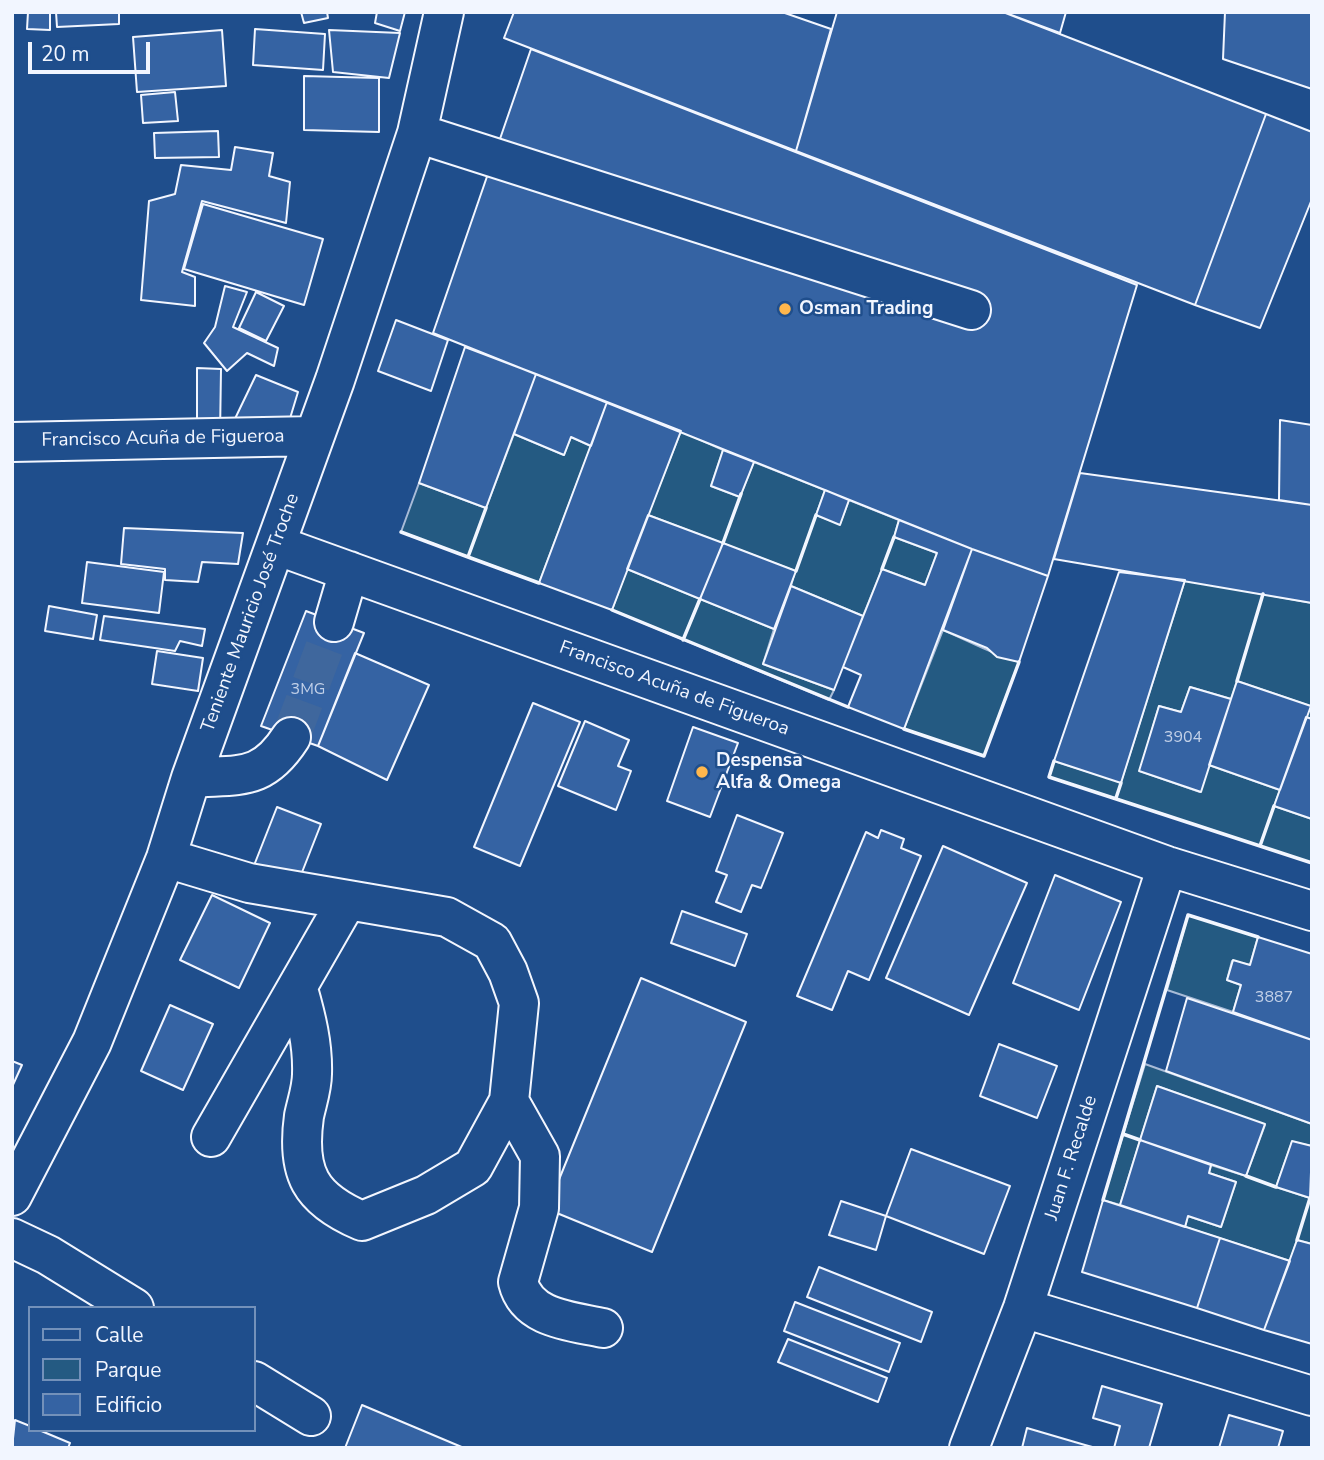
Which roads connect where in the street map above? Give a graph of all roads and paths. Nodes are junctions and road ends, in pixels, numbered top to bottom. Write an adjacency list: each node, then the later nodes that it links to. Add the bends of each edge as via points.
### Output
1 (444, 12): 2 (street, Teniente Mauricio José Troche)
2 (417, 133): 3 (street); 4 (street, Teniente Mauricio José Troche)
3 (971, 310)
4 (314, 436): 5 (street, Francisco Acuña de Figueroa); 6 (street, Teniente Mauricio José Troche)
5 (12, 442)
6 (276, 545): 7 (street, Francisco Acuña de Figueroa); 10 (street, Teniente Mauricio José Troche)
7 (349, 571): 8 (street); 12 (street, Francisco Acuña de Figueroa)
8 (334, 622)
9 (290, 737): 10 (street, via 276,760 249,774)
10 (191, 778): 11 (street, Teniente Mauricio José Troche)
11 (166, 858): 13 (street, via 249,883); 18 (street, Teniente Mauricio José Troche, via 92,1042)
12 (1167, 866): 14 (street, Francisco Acuña de Figueroa); 21 (street, Juan F. Recalde)
13 (346, 902): 15 (street); 16 (street, via 447,917 492,942 519,1003)
14 (1312, 911)
15 (298, 989): 16 (street, via 310,1032 313,1076 301,1152 311,1188 334,1209 362,1221 426,1195 473,1167); 17 (street)
16 (509, 1101): 22 (street, via 540,1156 539,1208 518,1282 521,1293 527,1303 552,1317)
17 (211, 1137)
18 (12, 1196)
19 (12, 1238): 20 (street)
20 (131, 1306)
21 (1023, 1308): 24 (street); 26 (street, Juan F. Recalde)
22 (603, 1328)
23 (256, 1382): 25 (street)
24 (1312, 1396)
25 (311, 1416)
26 (969, 1448)

